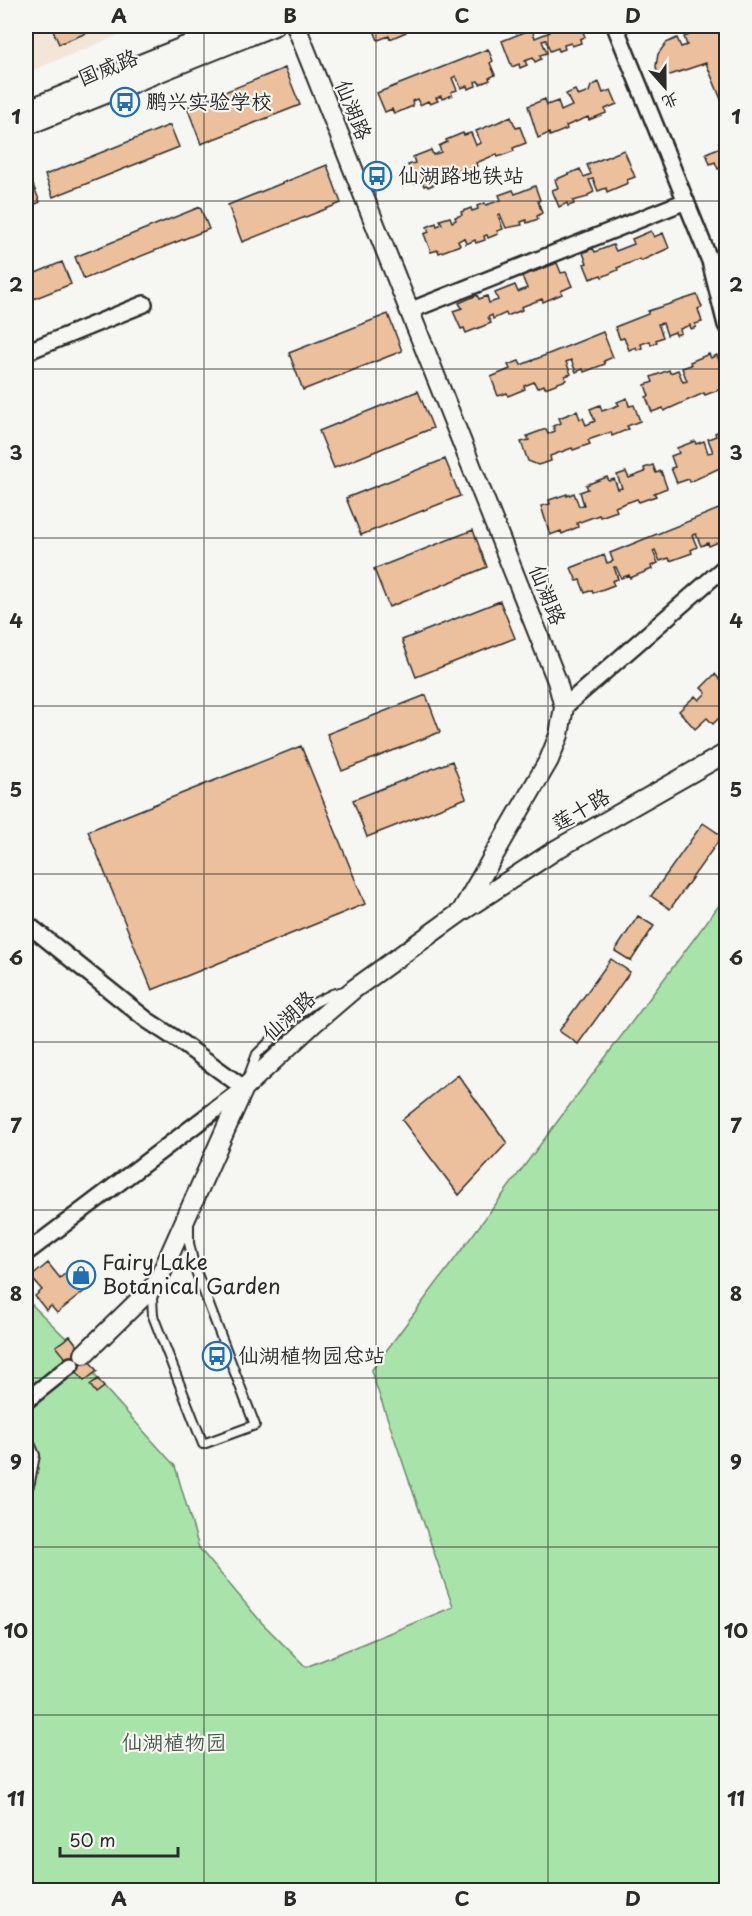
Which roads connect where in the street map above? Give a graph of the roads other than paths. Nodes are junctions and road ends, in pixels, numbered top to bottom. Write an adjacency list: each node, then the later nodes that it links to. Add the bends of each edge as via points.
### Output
1 (235, 26): 5 (street, 国威路)
2 (274, 26): 6 (street, 国威路)
3 (296, 26): 10 (street, 仙湖路)
4 (615, 26): 7 (street)
5 (26, 110)
6 (26, 126)
7 (686, 201): 8 (street); 10 (street)
8 (722, 284): 11 (street)
9 (144, 304): 12 (street)
10 (409, 311): 14 (street, 仙湖路)
11 (726, 325)
12 (26, 352)
13 (726, 566): 14 (street)
14 (564, 707): 16 (street, 仙湖路, via 549,760)
15 (726, 753): 16 (street, 莲十路, via 557,849)
16 (460, 912): 18 (street, 仙湖路, via 354,989)
17 (26, 923): 18 (street, via 147,1020)
18 (244, 1088): 19 (street, 仙湖路); 20 (street, 仙湖路)
19 (189, 1211): 21 (street, 仙湖路); 21 (lane, via 194,1266 255,1425 203,1444 153,1317 152,1299)
20 (26, 1253)
21 (157, 1283): 22 (street, 仙湖路)
22 (78, 1360): 23 (street)
23 (26, 1401)
24 (26, 1434): 25 (lane, via 34,1455)
25 (26, 1493)

